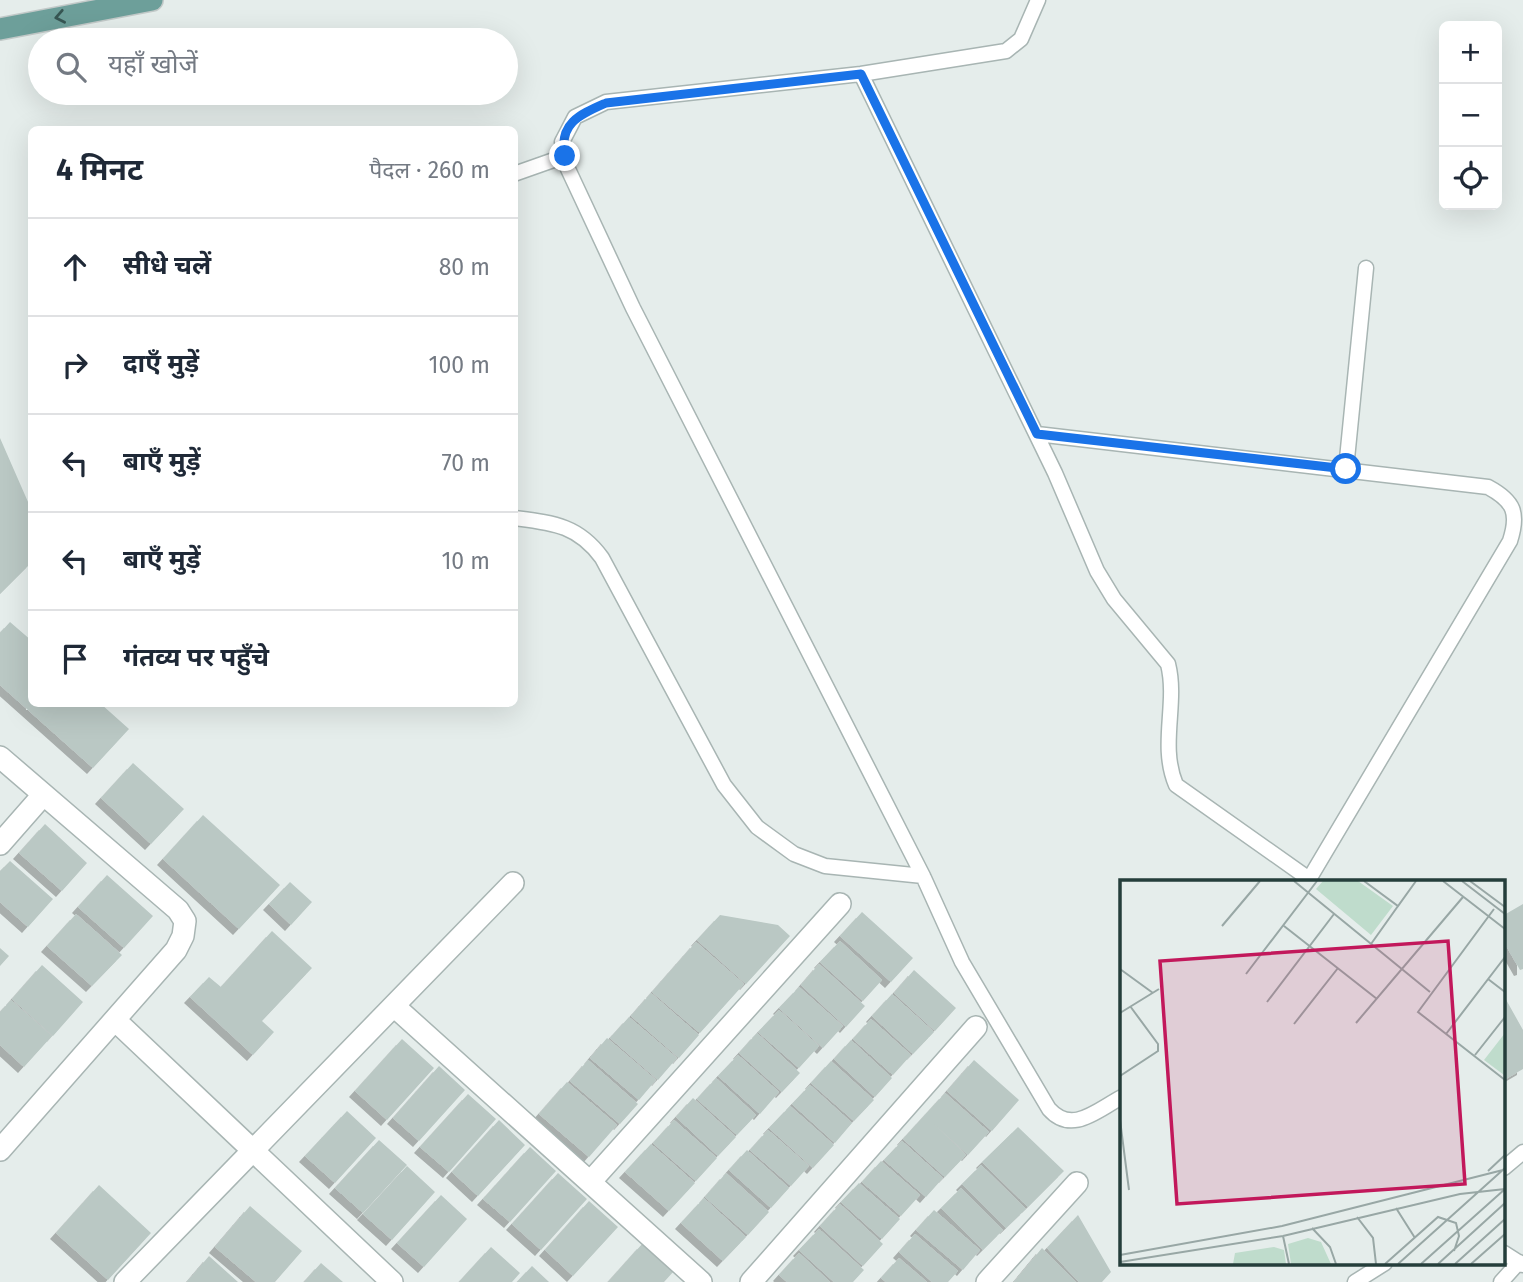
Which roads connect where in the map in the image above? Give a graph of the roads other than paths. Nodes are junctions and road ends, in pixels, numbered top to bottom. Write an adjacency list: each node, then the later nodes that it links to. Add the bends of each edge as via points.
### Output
1 (152, 0): 3 (main road, one-way to 3)
2 (1038, 0): 4 (lane, via 1021,39 1006,51)
3 (0, 29)
4 (861, 74): 5 (lane, via 606,103 575,117 562,142); 8 (lane)
5 (565, 156): 6 (lane); 16 (lane, via 633,308)
6 (518, 173)
7 (1366, 268): 9 (lane)
8 (1037, 434): 9 (lane); 17 (lane, via 1097,571 1168,664 1172,676 1167,747 1176,785)
9 (1346, 469): 12 (lane, via 1488,487 1514,507)
10 (1523, 508): 12 (lane)
11 (518, 519): 16 (lane, via 587,538 724,785 757,827 794,854 825,866)
12 (1516, 523): 17 (lane, via 1510,541)
13 (0, 757): 14 (street)
14 (43, 795): 15 (street); 21 (street, via 178,910 185,921 176,950)
15 (0, 844)
16 (923, 876): 23 (lane, via 962,962 1049,1109 1059,1120 1071,1123)
17 (1308, 880)
18 (513, 883): 20 (street)
19 (840, 904): 28 (street)
20 (394, 1006): 25 (street); 28 (street)
21 (115, 1020): 24 (street); 25 (street)
22 (976, 1027): 36 (street)
23 (1120, 1098)
24 (0, 1150)
25 (253, 1151): 33 (street); 34 (street)
26 (1523, 1152): 27 (lane)
27 (1506, 1166)
28 (592, 1180): 35 (street)
29 (1077, 1183): 37 (street)
30 (1506, 1254): 32 (lane)
31 (1383, 1264): 38 (lane)
32 (1521, 1264): 39 (lane)
33 (125, 1282)
34 (392, 1282)
35 (701, 1282)
36 (751, 1282)
37 (987, 1282)
38 (1356, 1282)
39 (1501, 1282)

